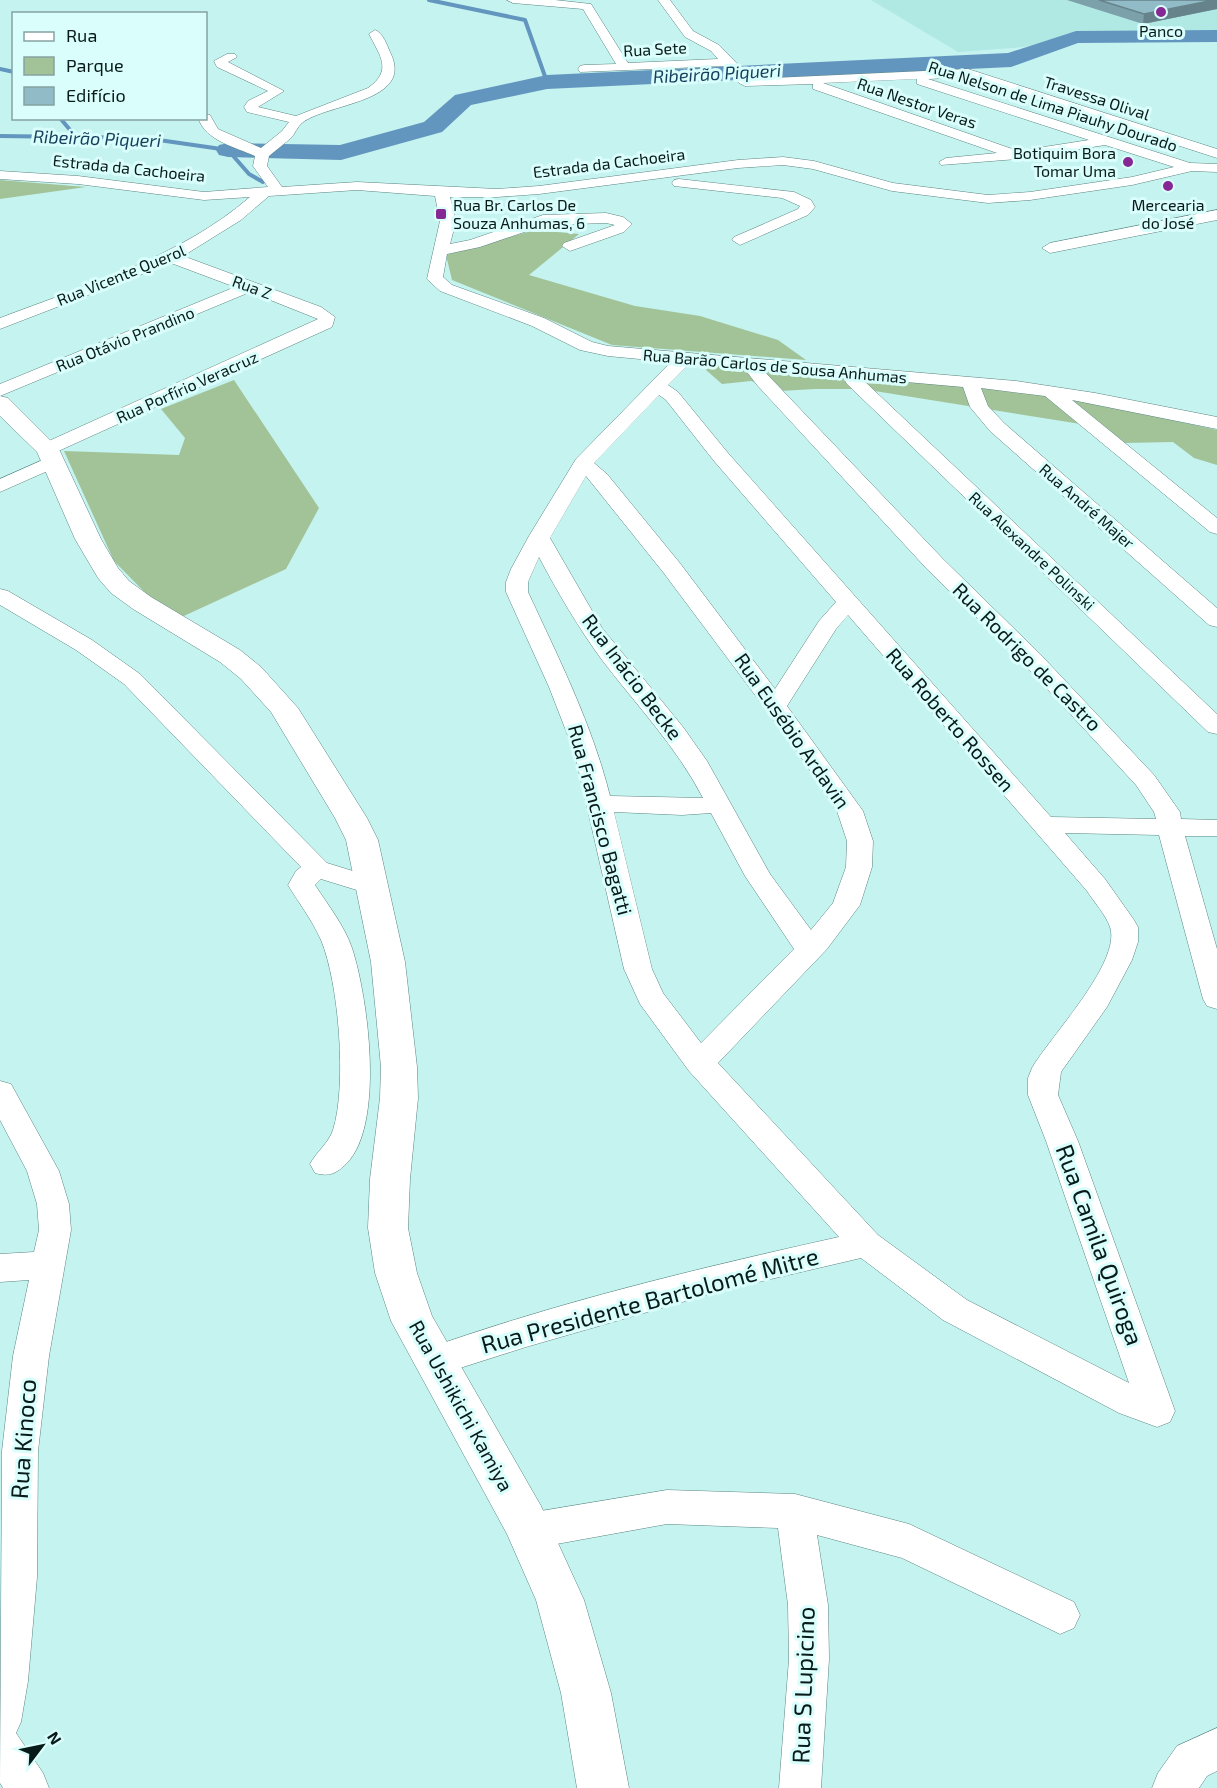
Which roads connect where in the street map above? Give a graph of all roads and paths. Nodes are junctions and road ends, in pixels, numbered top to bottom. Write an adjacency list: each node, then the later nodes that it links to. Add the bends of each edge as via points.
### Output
1 (513, 0): 6 (street, via 587,6)
2 (664, 0): 5 (street, via 689,34 715,48)
3 (375, 34): 11 (street, via 391,68 383,85)
4 (231, 57): 11 (street, via 220,61 278,91 253,104 252,110)
5 (728, 62): 6 (street, Rua Sete); 9 (street, via 750,83)
6 (624, 67): 7 (street, Rua Sete)
7 (584, 69)
8 (908, 76): 9 (street); 12 (street, Rua Nelson de Lima Piauhy Dourado); 14 (street, Travessa Olival, via 968,73)
9 (805, 82): 15 (street, Rua Nestor Veras)
10 (207, 114): 13 (street, via 208,127 213,132)
11 (297, 120): 13 (street, via 287,134)
12 (1103, 141): 15 (street); 17 (street, Rua Nelson de Lima Piauhy Dourado)
13 (262, 154): 22 (street, via 260,166)
14 (1217, 154)
15 (1017, 155): 16 (street)
16 (946, 162)
17 (1189, 167): 18 (street, Estrada da Cachoeira); 20 (street, Estrada da Cachoeira, via 1132,181 998,198 915,191 783,161)
18 (1217, 168)
19 (0, 175): 22 (street, Estrada da Cachoeira, via 78,180 204,196)
20 (630, 178): 21 (street, Estrada da Cachoeira, via 526,192); 24 (street, via 768,191 794,196 806,203 808,207 803,212)
21 (441, 192): 22 (street, Estrada da Cachoeira, via 357,186); 27 (street, Rua Barão Carlos de Sousa Anhumas, via 448,221)
22 (271, 193): 28 (street, Rua Vicente Querol)
23 (1217, 215): 26 (street)
24 (740, 240)
25 (570, 246): 27 (street, via 624,224 606,218 543,220)
26 (1050, 248)
27 (441, 251): 32 (street, Rua Barão Carlos de Sousa Anhumas, via 435,279 446,288 538,322 586,346)
28 (171, 257): 29 (street, Rua Z); 31 (street, Rua Vicente Querol)
29 (250, 286): 30 (street, Rua Z, via 323,315 327,317); 38 (street, Rua Otávio Prandino)
30 (326, 323): 41 (street, Rua Porfírio Veracruz)
31 (0, 324)
32 (684, 359): 33 (street, Rua Barão Carlos de Sousa Anhumas); 36 (street)
33 (749, 363): 34 (street, Rua Barão Carlos de Sousa Anhumas); 54 (street, Rua Rodrigo de Castro, via 942,571 1114,746 1156,796 1167,812)
34 (849, 372): 35 (street, Rua Barão Carlos de Sousa Anhumas); 50 (street, Rua Alexandre Polinski, via 853,381 943,468)
35 (971, 382): 37 (street, Rua Barão Carlos de Sousa Anhumas); 48 (street, Rua André Majer, via 979,409 997,427)
36 (657, 386): 42 (street); 47 (street, Rua Roberto Rossen, via 672,396)
37 (1049, 390): 40 (street, Rua Barão Carlos de Sousa Anhumas); 44 (street)
38 (0, 391)
39 (0, 403): 41 (main road, Rua Ushikichi Kamiya)
40 (1217, 423)
41 (50, 455): 43 (street, Rua Porfírio Veracruz); 57 (main road, Rua Ushikichi Kamiya, via 88,539 120,587 230,656 252,673 283,708 358,832)
42 (583, 463): 45 (street); 49 (street, Rua Eusébio Ardavin, via 635,521)
43 (0, 486)
44 (1217, 528)
45 (539, 536): 51 (street, Rua Francisco Bagatti, via 522,569 517,592 561,687 587,754); 52 (street, Rua Inácio Becke, via 601,642 684,745)
46 (0, 596): 56 (street, via 76,638 132,679)
47 (847, 602): 49 (street); 53 (street, Rua Roberto Rossen)
48 (1217, 620)
49 (776, 705): 58 (street, Rua Eusébio Ardavin, via 850,811 860,841 860,867 846,905)
50 (1217, 727)
51 (600, 804): 52 (street); 60 (street, Rua Francisco Bagatti, via 638,969 650,997)
52 (720, 805): 58 (street, Rua Inácio Becke, via 749,861 800,932)
53 (1042, 825): 54 (street); 61 (street, Rua Roberto Rossen, via 1096,885 1124,927 1125,935 1122,950 1089,1014)
54 (1170, 826): 55 (street); 59 (street, Rua Rodrigo de Castro)
55 (1217, 828)
56 (318, 868): 57 (street); 63 (street, via 304,877 301,885 338,950 354,1058 349,1128 341,1149)
57 (373, 886): 67 (main road, Rua Ushikichi Kamiya, via 388,962 399,1067 388,1228 396,1273 412,1321)
58 (809, 951): 60 (street, Rua Eusébio Ardavin)
59 (1217, 999)
60 (700, 1064): 64 (street)
61 (1042, 1078): 64 (street, Rua Camila Quiroga, via 1043,1095 1157,1411 1132,1402 955,1310)
62 (0, 1092): 65 (street, Rua Kinoco, via 43,1171 53,1204 55,1230)
63 (326, 1164)
64 (866, 1244): 67 (street, Rua Presidente Bartolomé Mitre, via 724,1276)
65 (47, 1265): 66 (street); 71 (street, Rua Kinoco, via 20,1451 18,1577)
66 (0, 1268)
67 (435, 1361): 69 (main road, Rua Ushikichi Kamiya)
68 (795, 1511): 69 (street, via 667,1507); 70 (street, via 909,1542); 76 (street, Rua S Lupicino, via 807,1605 809,1659)
69 (529, 1531): 75 (main road, Rua Ushikichi Kamiya, via 560,1600 586,1693)
70 (1060, 1615)
71 (0, 1722)
72 (0, 1746): 74 (street)
73 (1217, 1749): 77 (street, via 1192,1761)
74 (28, 1788)
75 (603, 1788)
76 (800, 1788)
77 (1173, 1788)

